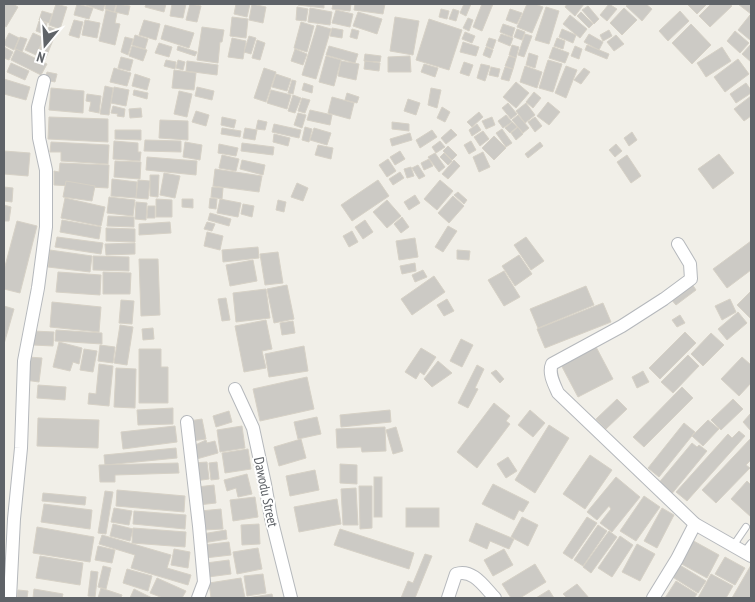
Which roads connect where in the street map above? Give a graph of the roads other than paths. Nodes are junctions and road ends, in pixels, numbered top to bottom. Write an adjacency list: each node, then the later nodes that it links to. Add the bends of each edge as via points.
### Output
1 (44, 81): 8 (street, via 38,107 39,138 46,170 46,227 24,361)
2 (678, 244): 5 (street, via 690,264 691,279 622,326 550,368 558,392)
3 (235, 389): 10 (street, Dawodu Street, via 253,428)
4 (187, 422): 9 (street, via 204,582)
5 (695, 524): 7 (street); 13 (street)
6 (746, 527): 7 (lane)
7 (745, 549)
8 (10, 598)
9 (198, 598)
10 (291, 598)
11 (448, 598): 12 (street, via 456,574 467,572)
12 (495, 598)
13 (653, 598)

